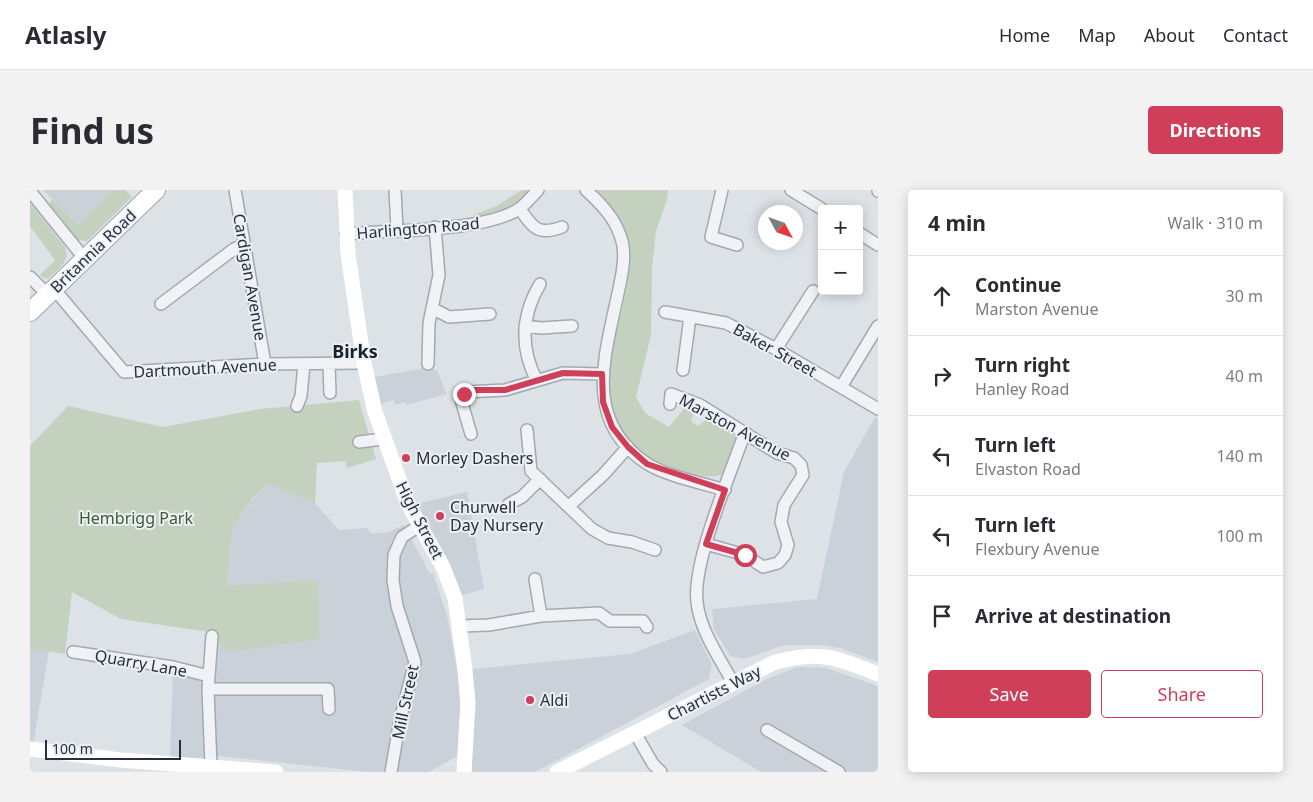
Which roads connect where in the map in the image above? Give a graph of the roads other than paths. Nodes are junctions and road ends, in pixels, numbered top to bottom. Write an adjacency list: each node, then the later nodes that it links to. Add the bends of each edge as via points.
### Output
1 (156, 190): 20 (main road, Britannia Road)
2 (235, 190): 17 (street, Cardigan Avenue)
3 (345, 190): 15 (main road, High Street)
4 (395, 190): 14 (street)
5 (538, 190): 11 (street, Harlington Road)
6 (586, 190): 41 (street, via 608,212 621,236 622,280)
7 (722, 190): 19 (street, via 706,239)
8 (791, 190): 10 (street)
9 (30, 191): 20 (street)
10 (818, 207)
11 (520, 209): 12 (street, via 538,230); 13 (street, Harlington Road, via 491,221)
12 (562, 227)
13 (435, 228): 14 (street, Harlington Road); 26 (street, via 439,275)
14 (397, 230): 15 (street, Harlington Road)
15 (346, 234): 35 (main road, High Street)
16 (863, 236): 18 (street)
17 (243, 245): 25 (street); 36 (street, Cardigan Avenue)
18 (878, 245)
19 (737, 246)
20 (84, 258): 24 (main road, Britannia Road)
21 (30, 277): 24 (street)
22 (540, 284): 31 (street, via 528,307)
23 (813, 291): 34 (street)
24 (51, 292): 27 (main road, Britannia Road); 36 (street, Dartmouth Avenue, via 124,372)
25 (161, 304)
26 (432, 308): 29 (street, via 449,317); 38 (street)
27 (30, 312)
28 (665, 312): 30 (street, Baker Street)
29 (490, 314)
30 (690, 317): 34 (street, Baker Street, via 726,323); 40 (street)
31 (525, 326): 32 (street); 42 (street, via 528,363)
32 (572, 326)
33 (878, 326): 43 (street)
34 (776, 349): 43 (street, Baker Street)
35 (364, 363): 39 (street, Dartmouth Avenue); 51 (main road, High Street)
36 (266, 364): 37 (street, Dartmouth Avenue)
37 (304, 364): 39 (street, Dartmouth Avenue); 46 (street)
38 (428, 364)
39 (329, 365): 44 (street)
40 (683, 370)
41 (602, 374): 42 (street, via 563,373); 53 (street, via 603,402 612,427)
42 (536, 379): 50 (street, via 505,390 466,392 462,403)
43 (841, 388): 47 (street, Baker Street)
44 (330, 393)
45 (670, 404): 49 (street, Marston Avenue, via 672,394 700,405)
46 (297, 406)
47 (878, 409)
48 (527, 430): 54 (street, via 531,471)
49 (745, 432): 55 (street); 59 (street, Marston Avenue, via 777,454 794,458 802,464 803,475 784,505 781,522 788,545 786,555 778,563 763,567 745,555)
50 (471, 434)
51 (382, 439): 52 (street); 58 (main road, High Street)
52 (359, 442)
53 (628, 447): 55 (street, via 647,464); 57 (street, via 604,475)
54 (540, 479): 56 (street, via 522,497); 57 (street)
55 (725, 490): 59 (street)
56 (509, 504)
57 (569, 506): 60 (street, via 578,518 608,538)
58 (419, 526): 63 (main road, High Street, via 450,581); 80 (street, Mill Street, via 402,537 394,555 397,606 415,662)
59 (706, 544): 69 (street, via 697,601 705,629)
60 (655, 550)
61 (535, 580): 62 (street)
62 (541, 616): 63 (street, via 489,625); 64 (street, via 599,613 610,621 643,621)
63 (460, 626): 78 (main road, High Street, via 468,703)
64 (647, 627)
65 (212, 636): 68 (street, Quarry Lane)
66 (73, 652): 68 (street, Quarry Lane, via 173,667)
67 (878, 674): 69 (main road, Chartists Way, via 817,654 773,663)
68 (208, 676): 70 (street, Quarry Lane)
69 (733, 683): 73 (main road, Chartists Way)
70 (208, 689): 71 (street, via 328,689); 75 (street, Quarry Lane)
71 (329, 709)
72 (767, 730): 83 (street)
73 (635, 733): 81 (main road, Chartists Way); 82 (street)
74 (30, 749): 76 (main road)
75 (211, 766): 77 (main road); 79 (main road)
76 (142, 767): 77 (main road)
77 (185, 768)
78 (461, 769)
79 (276, 772)
80 (391, 772)
81 (557, 772)
82 (661, 772)
83 (838, 772)

